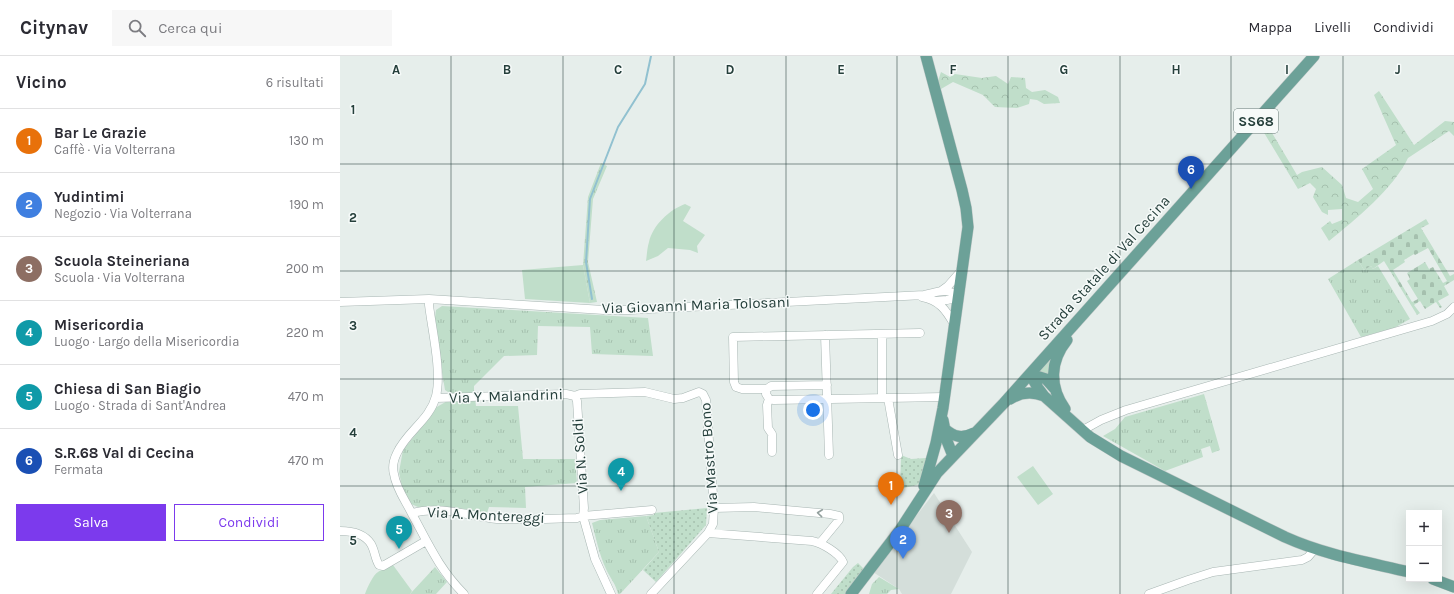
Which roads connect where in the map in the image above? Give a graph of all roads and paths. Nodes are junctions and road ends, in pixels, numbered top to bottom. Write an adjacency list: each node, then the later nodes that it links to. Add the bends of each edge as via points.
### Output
1 (926, 56): 3 (main road, via 966,208 967,230)
2 (1314, 56): 4 (main road, Strada Statale di Val Cecina / SS68)
3 (962, 270): 5 (street, Via Giovanni Maria Tolosani); 7 (main road)
4 (1110, 284): 16 (main road, Strada Statale di Val Cecina / SS68); 19 (main road, via 1060,352 1053,372)
5 (940, 291): 6 (street, Via Giovanni Maria Tolosani); 7 (street, Via Giovanni Maria Tolosani, via 951,292)
6 (915, 295): 8 (street, Via Giovanni Maria Tolosani, via 629,310); 9 (street, Via Giovanni Maria Tolosani)
7 (959, 297): 9 (street, Via Giovanni Maria Tolosani); 12 (main road)
8 (429, 299): 10 (street, Via Giovanni Maria Tolosani); 23 (street, via 438,376)
9 (935, 301): 12 (street, Via Giovanni Maria Tolosani, via 943,306)
10 (340, 302)
11 (1454, 307): 29 (street, via 1447,314 1432,321)
12 (954, 324): 22 (main road)
13 (920, 333): 14 (street)
14 (882, 334): 15 (street); 24 (street)
15 (825, 335): 17 (street); 18 (street, via 733,337 736,387 742,390)
16 (1030, 374): 19 (main road, via 1046,379); 21 (main road); 28 (main road, Strada Statale di Val Cecina / SS68)
17 (827, 385): 18 (street, via 775,386); 26 (street)
18 (766, 389): 25 (street)
19 (1055, 389): 29 (main road, via 1063,407)
20 (575, 396): 23 (street, Via Y. Malandrini, via 566,394); 38 (street, Via Mastro Bono, via 645,392 674,399 699,392 703,394 706,398); 41 (street, Via N. Soldi)
21 (1044, 396): 28 (main road, via 1034,393 1019,394); 29 (main road)
22 (944, 397): 24 (street); 27 (main road)
23 (436, 398): 40 (street, via 427,414 401,446 394,463 393,472 397,486)
24 (885, 398): 26 (street); 35 (street)
25 (769, 399): 26 (street); 33 (street, via 768,428 772,434)
26 (827, 399): 34 (street)
27 (943, 408): 30 (main road); 32 (main road)
28 (997, 410): 31 (main road, SS68)
29 (1079, 426): 46 (main road, via 1095,441 1121,456)
30 (945, 429): 31 (main road, via 960,437); 36 (main road)
31 (980, 429): 36 (main road, SS68)
32 (936, 443): 36 (main road, via 944,453); 37 (main road)
33 (772, 452)
34 (829, 455)
35 (898, 455)
36 (953, 456): 37 (main road, SS68)
37 (922, 494): 54 (main road, SS68, via 900,530)
38 (714, 508): 43 (street, Via Mastro Bono, via 713,524); 45 (street, one-way to 38, via 838,521 839,516 765,508)
39 (652, 510): 41 (street, Via A. Montereggi)
40 (412, 513): 41 (street, Via A. Montereggi, via 447,511 518,519); 44 (street)
41 (583, 516): 51 (street, Via N. Soldi, via 595,559)
42 (340, 531): 44 (street, via 358,533 365,538 371,544 379,565 383,566)
43 (708, 533): 45 (street); 52 (street)
44 (426, 541): 50 (street, via 444,572)
45 (820, 543): 53 (street, via 842,562)
46 (1314, 550): 47 (main road); 55 (street, via 1302,560 1209,573)
47 (1406, 571)
48 (1441, 582): 49 (main road)
49 (1454, 587)
50 (464, 594)
51 (611, 594)
52 (651, 594)
53 (817, 594)
54 (851, 594)
55 (1149, 594)

